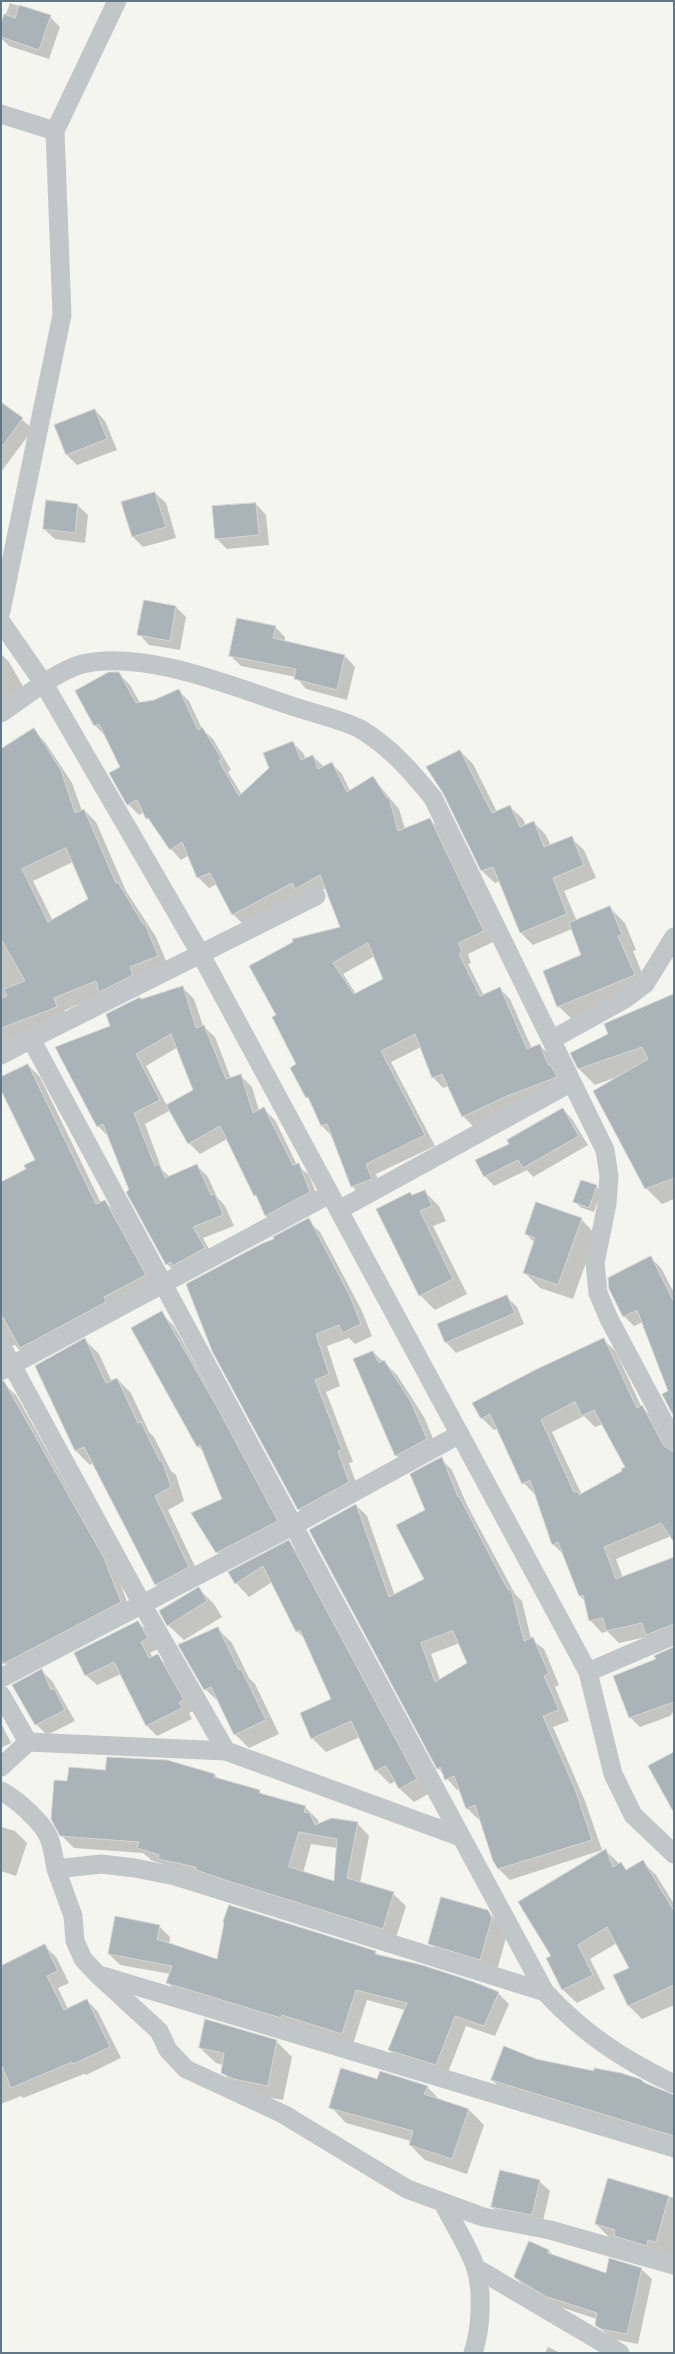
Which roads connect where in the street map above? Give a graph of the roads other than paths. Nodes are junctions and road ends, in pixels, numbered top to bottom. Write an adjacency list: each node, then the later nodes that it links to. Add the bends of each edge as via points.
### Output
1 (117, 1): 3 (street)
2 (1, 114): 3 (street)
3 (55, 131): 4 (street, via 62,314)
4 (1, 611)
5 (1, 622): 6 (street)
6 (44, 684): 7 (street); 10 (street); 12 (street, via 80,665 112,660 150,664 196,675 361,729 401,760 433,798)
7 (1, 713)
8 (316, 896): 10 (street)
9 (674, 937): 12 (street, via 645,984 625,999)
10 (200, 953): 11 (street); 15 (street)
11 (31, 1039): 13 (street); 16 (street)
12 (551, 1040): 14 (street)
13 (1, 1055)
14 (572, 1082): 15 (street); 20 (street, via 605,1150 609,1176 595,1263 598,1293)
15 (335, 1202): 16 (street); 19 (street)
16 (164, 1285): 18 (street); 21 (street)
17 (1, 1345): 18 (street)
18 (7, 1368): 22 (street)
19 (460, 1434): 21 (street); 24 (street)
20 (674, 1441)
21 (294, 1525): 22 (street); 31 (street)
22 (142, 1604): 25 (street); 28 (street)
23 (674, 1635): 24 (street)
24 (588, 1672): 32 (street, via 617,1782 632,1815)
25 (1, 1678)
26 (1, 1695): 27 (street)
27 (28, 1742): 28 (street); 29 (street)
28 (226, 1751): 31 (street)
29 (1, 1767)
30 (1, 1791): 33 (street, via 28,1812 49,1837)
31 (461, 1837): 35 (street)
32 (674, 1854)
33 (56, 1869): 34 (street, via 73,1916 75,1941 83,1959); 35 (street, via 101,1864 175,1876)
34 (97, 1974): 37 (street); 38 (street, via 159,2031 168,2050 186,2069 283,2114 407,2189)
35 (545, 1992): 36 (street, via 596,2041)
36 (674, 2084)
37 (674, 2148)
38 (443, 2203): 39 (street, via 484,2217 550,2230); 40 (street)
39 (674, 2265)
40 (476, 2268): 41 (street, via 480,2310); 42 (street)
41 (473, 2353)
42 (620, 2353)

